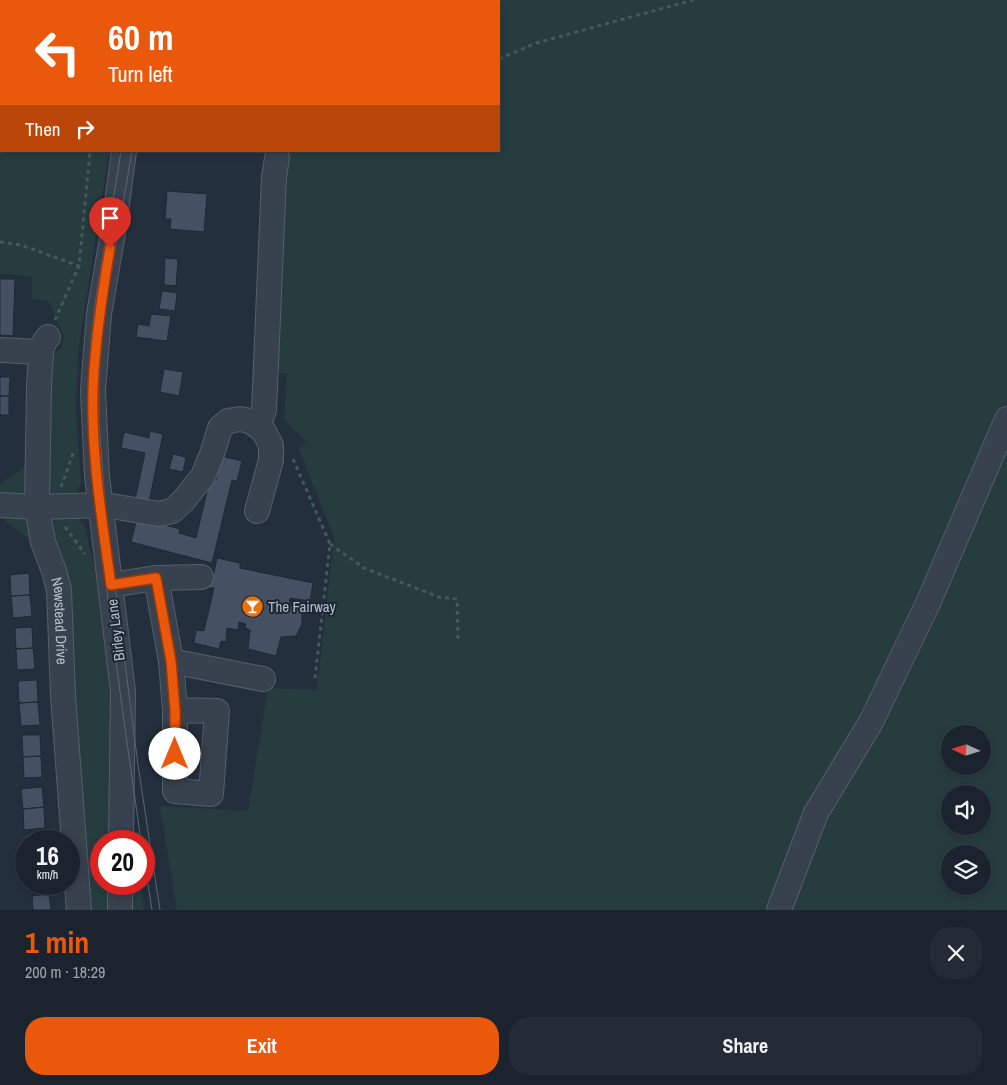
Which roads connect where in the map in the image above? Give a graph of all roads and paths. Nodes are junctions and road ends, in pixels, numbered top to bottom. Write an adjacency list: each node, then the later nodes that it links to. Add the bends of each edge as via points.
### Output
1 (693, 0): 2 (path, via 536,43)
2 (500, 59)
3 (90, 152): 7 (path)
4 (124, 152): 15 (street, Birley Lane, via 94,368)
5 (277, 158): 11 (street)
6 (0, 242): 7 (path, via 21,245)
7 (79, 266): 8 (path)
8 (45, 344): 9 (street); 16 (street, Newstead Drive, via 38,424)
9 (0, 350)
10 (1007, 419): 35 (street, via 929,601 871,722 816,813)
11 (264, 435): 15 (street, via 250,421 228,421 220,428 202,476 184,501 172,511 159,514); 17 (street, via 271,460); 19 (path, via 291,453)
12 (74, 450): 13 (path)
13 (59, 492)
14 (0, 505): 16 (street)
15 (100, 505): 16 (street); 23 (street, Birley Lane)
16 (38, 507): 33 (street, Newstead Drive, via 43,542 58,590)
17 (257, 511)
18 (60, 519): 20 (path)
19 (330, 544): 24 (path, via 364,568 439,597 457,598); 26 (path)
20 (87, 557)
21 (201, 577): 22 (street)
22 (156, 578): 23 (street); 25 (street)
23 (111, 585): 31 (street, Birley Lane, via 123,691)
24 (458, 640)
25 (171, 661): 27 (street); 28 (street)
26 (314, 678)
27 (263, 679)
28 (175, 710): 29 (street); 30 (street, via 217,711)
29 (175, 754): 30 (street); 30 (street, via 175,791 212,794)
30 (214, 756)
31 (121, 830)
32 (120, 895): 34 (street)
33 (79, 910)
34 (120, 910)
35 (779, 910)

